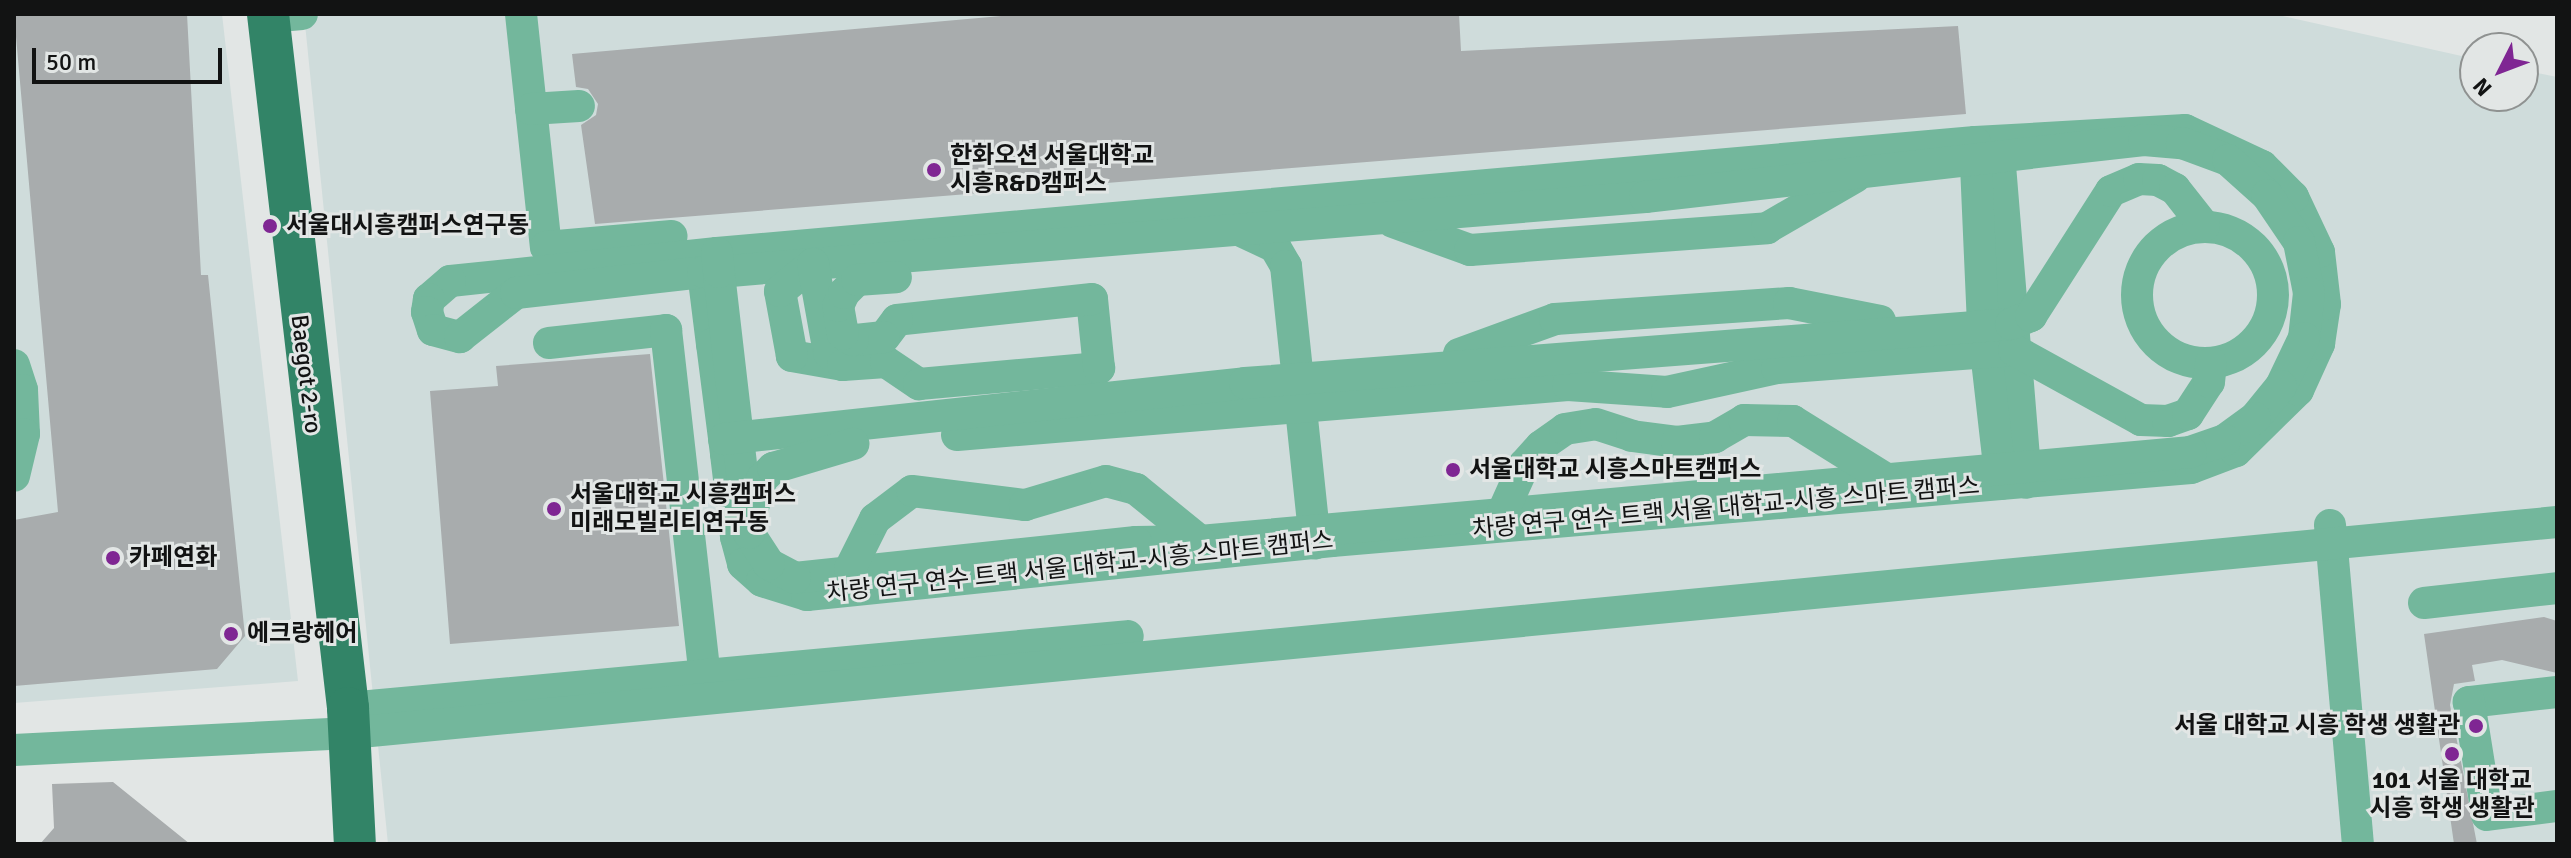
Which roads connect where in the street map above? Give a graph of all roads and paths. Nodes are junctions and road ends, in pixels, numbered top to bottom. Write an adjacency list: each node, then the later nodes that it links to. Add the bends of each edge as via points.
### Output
1 (521, 14): 4 (street)
2 (279, 15): 45 (main road, Baegot 2-ro)
3 (579, 106): 4 (street)
4 (531, 109): 11 (street, via 546,247)
5 (1987, 151): 6 (street); 8 (street, 차량 연구 연수 트랙 서울 대학교-시흥 스마트 캠퍼스); 15 (street, via 1781,159); 19 (street); 30 (street, via 2144,140 2182,143 2228,160 2267,195 2299,242 2309,293 2304,338 2281,386 2255,418 2225,440 2191,452)
6 (1935, 165): 7 (street); 8 (street, via 1957,176)
7 (1865, 171): 9 (street); 9 (street, via 1767,228 1470,250)
8 (1978, 207): 19 (street, 차량 연구 연수 트랙 서울 대학교-시흥 스마트 캠퍼스)
9 (1382, 218): 10 (street)
10 (1335, 222): 13 (street); 26 (street, via 1300,263)
11 (811, 224)
12 (2204, 226): 19 (street, via 2175,189 2158,180 2139,179 2111,191 2031,316); 24 (street, via 2241,236 2258,251 2274,293 2261,335 2245,352); 24 (street, via 2176,233 2157,246 2144,264 2138,308 2160,347 2180,359)
13 (1239, 230): 14 (street); 26 (street, via 1275,247 1286,266)
14 (1175, 235): 16 (street); 17 (street, via 1149,257)
15 (710, 263): 16 (street); 18 (street); 18 (street, via 450,281 429,299 427,312 433,330 460,337 516,293); 22 (street, 차량 연구 연수 트랙 서울 대학교-시흥 스마트 캠퍼스); 27 (street)
16 (814, 271): 17 (street); 17 (street, via 780,291 792,356 843,365 886,362 919,384 1099,368 1092,299 897,320 884,337 853,340 843,334 838,306)
17 (857, 280)
18 (584, 286): 20 (street)
19 (1998, 338): 24 (street, via 2141,420 2168,421 2188,414 2209,382); 26 (street, via 1777,368 1667,392 1568,385); 26 (street, via 1923,329 1364,373); 30 (street, 차량 연구 연수 트랙 서울 대학교-시흥 스마트 캠퍼스)
20 (588, 339): 21 (street); 23 (street, via 666,330)
21 (549, 343)
22 (712, 344): 23 (street); 29 (street, 차량 연구 연수 트랙 서울 대학교-시흥 스마트 캠퍼스)
23 (668, 351): 43 (street)
24 (2211, 363)
25 (14, 365): 31 (street, via 22,390 24,434)
26 (1307, 392): 28 (street); 38 (street)
27 (734, 393): 28 (street, via 785,420 850,412); 29 (street)
28 (865, 433): 29 (street); 36 (street, via 773,468 753,498)
29 (732, 446): 36 (street); 38 (street, 차량 연구 연수 트랙 서울 대학교-시흥 스마트 캠퍼스, via 743,564 762,581 807,595)
30 (2013, 474): 32 (street); 38 (street, 차량 연구 연수 트랙 서울 대학교-시흥 스마트 캠퍼스)
31 (14, 476)
32 (1886, 479): 34 (street); 34 (street, via 1793,421 1744,420 1715,437 1677,442 1596,424 1565,429 1541,446 1524,465)
33 (2557, 503): 37 (street)
34 (1502, 514): 38 (street)
35 (2557, 522): 37 (street)
36 (749, 533): 40 (street, via 769,564 795,578)
37 (2330, 534): 43 (street); 45 (street); 49 (street)
38 (1323, 536): 39 (street)
39 (1200, 541): 40 (street); 40 (street, via 1136,489 1106,481 1025,505 912,491 875,519)
40 (850, 569)
41 (2557, 588): 42 (street)
42 (2424, 603)
43 (705, 675): 45 (street)
44 (2557, 692): 47 (street, via 2469,702 2487,815)
45 (349, 720): 46 (street); 48 (main road, Baegot 2-ro)
46 (14, 750)
47 (2557, 806)
48 (355, 844)
49 (2358, 844)

